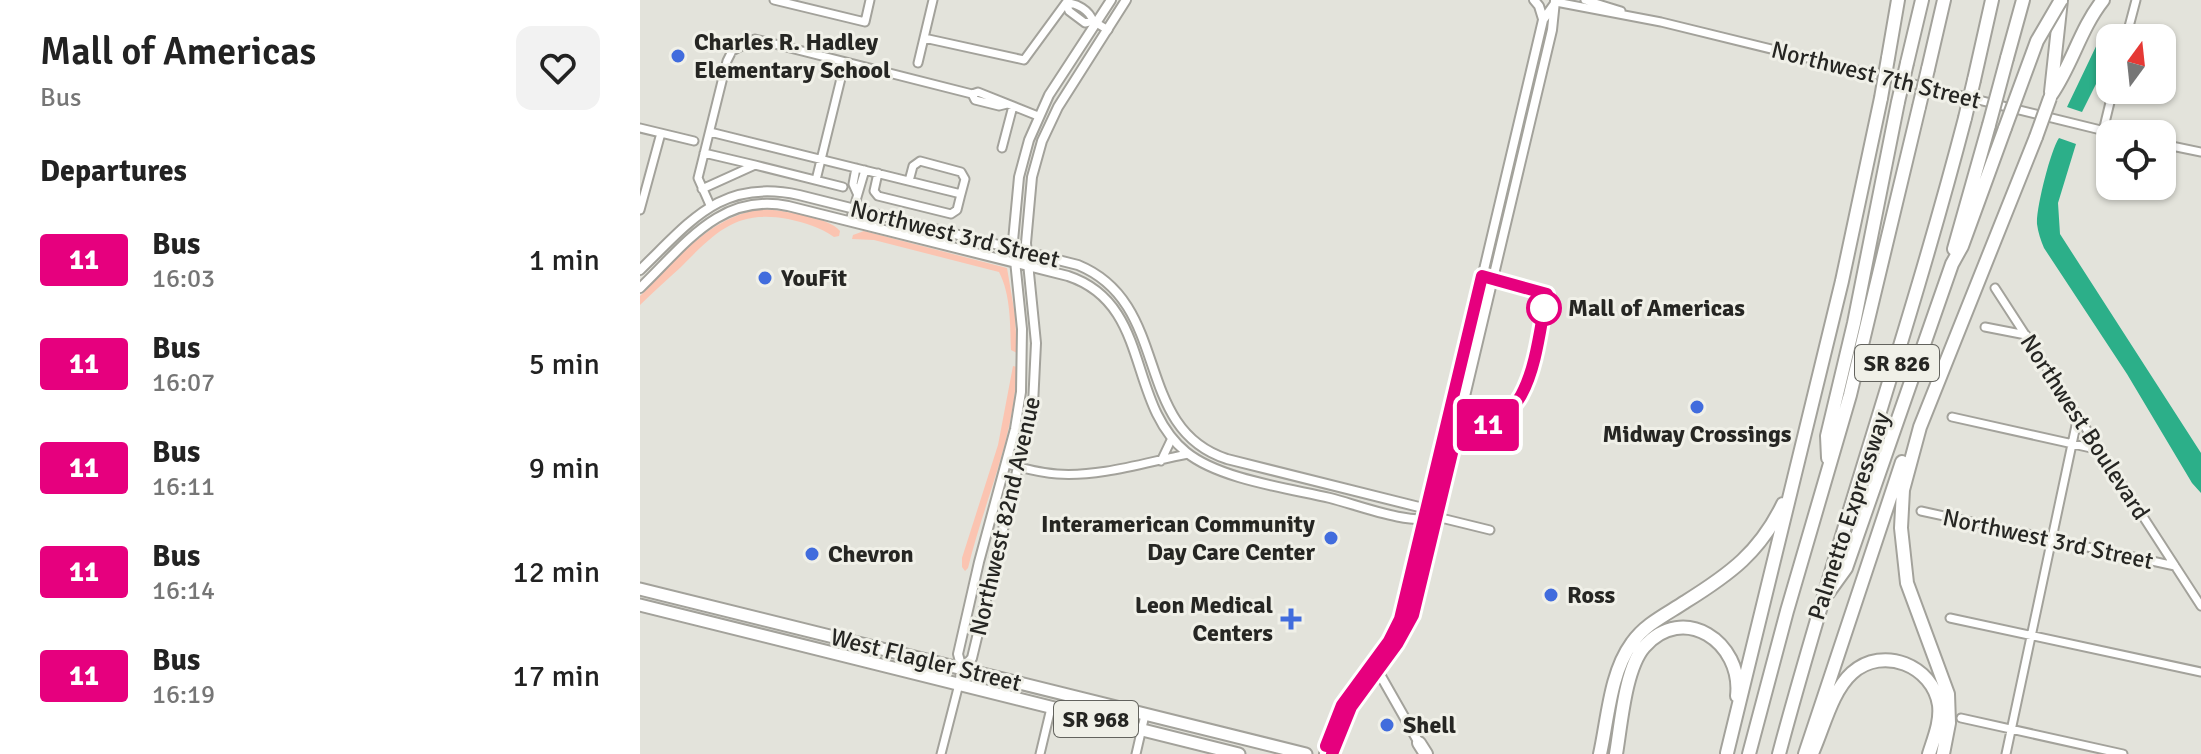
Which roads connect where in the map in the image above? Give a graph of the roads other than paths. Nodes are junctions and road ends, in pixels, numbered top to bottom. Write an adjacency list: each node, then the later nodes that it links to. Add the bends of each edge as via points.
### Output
1 (774, 0): 2 (street, via 865,22)
2 (870, 0)
3 (933, 0): 23 (street)
4 (1111, 0): 20 (street, Northwest 82nd Avenue)
5 (1126, 0): 22 (street, Northwest 82nd Avenue)
6 (1534, 0): 19 (street)
7 (1585, 0): 18 (street, Northwest 7th Street)
8 (1919, 0): 75 (highway, bridge, via 1827,436)
9 (1944, 0): 75 (highway, Palmetto Expressway / SR 826, bridge)
10 (1992, 0): 86 (highway, Palmetto Expressway / SR 826, bridge, via 1912,315)
11 (2023, 0): 54 (highway, bridge)
12 (2061, 0): 26 (highway); 54 (highway, bridge, via 2037,41)
13 (2103, 0): 26 (highway)
14 (2136, 0): 21 (street)
15 (1066, 1): 20 (street, via 1080,6); 23 (street, via 1024,60)
16 (1553, 1): 18 (street, Northwest 7th Street); 19 (street); 59 (street, via 1555,18)
17 (1897, 2): 76 (highway, bridge, via 1842,281)
18 (1634, 16): 30 (street, Northwest 7th Street)
19 (1543, 20): 58 (street)
20 (1095, 22): 22 (street); 28 (street, Northwest 82nd Avenue)
21 (2130, 24)
22 (1108, 30): 52 (street, Northwest 82nd Avenue, via 1064,96 1042,141 1030,189)
23 (924, 38): 25 (street)
24 (845, 62): 27 (street, via 978,92); 31 (street, via 752,40 728,57); 38 (street)
25 (918, 63)
26 (2050, 97): 67 (highway, bridge)
27 (1010, 105): 28 (street); 35 (street)
28 (1038, 116): 51 (street, Northwest 82nd Avenue, via 1019,177)
29 (640, 128): 32 (street)
30 (2096, 129)
31 (710, 132): 37 (street); 38 (street)
32 (661, 133): 33 (street); 49 (street)
33 (694, 141)
34 (2176, 147): 36 (street)
35 (1002, 148)
36 (2201, 152)
37 (704, 153): 39 (street); 45 (street, via 698,181)
38 (821, 159): 40 (street); 42 (street)
39 (755, 165): 42 (street); 45 (street)
40 (861, 169): 41 (street); 48 (street)
41 (878, 173): 43 (street); 46 (street, via 875,194 906,203 954,213)
42 (816, 180): 44 (street)
43 (909, 181): 46 (street); 46 (street, via 917,162 961,172)
44 (843, 187)
45 (702, 189): 47 (street)
46 (961, 194)
47 (710, 205): 48 (street, Northwest 3rd Street, via 738,193 771,190); 56 (street, Northwest 3rd Street)
48 (853, 209): 50 (street); 51 (street, Northwest 3rd Street)
49 (640, 210)
50 (850, 221): 53 (street, Northwest 3rd Street); 60 (street, Northwest 3rd Street, via 774,204 745,205 713,219)
51 (1013, 248): 52 (street, Northwest 3rd Street); 53 (street, Northwest 82nd Avenue)
52 (1026, 251): 55 (street, Northwest 82nd Avenue); 77 (street, Northwest 3rd Street, via 1083,267 1119,293 1136,319 1170,412 1196,444 1224,458)
53 (1014, 262): 55 (street, Northwest 3rd Street); 73 (street, Northwest 82nd Avenue, via 1023,360)
54 (1952, 264): 86 (highway, via 1846,568)
55 (1027, 265): 57 (street, Northwest 3rd Street); 62 (street, Northwest 82nd Avenue)
56 (640, 270)
57 (1054, 272): 62 (street, via 1041,275); 68 (street, Northwest 3rd Street, via 1088,284 1116,310 1158,417)
58 (1482, 276): 59 (street); 77 (street)
59 (1493, 280): 79 (street)
60 (640, 288)
61 (1995, 288): 64 (street, Northwest Boulevard)
62 (1031, 289): 74 (street, Northwest 82nd Avenue, via 1035,384)
63 (1985, 327): 64 (street)
64 (2026, 335): 65 (street, Northwest Boulevard)
65 (2078, 416): 69 (street); 70 (street, Northwest Boulevard)
66 (1952, 417): 69 (street)
67 (1920, 427): 118 (highway, via 1891,493); 121 (highway, via 1903,490 1901,545 1913,602 1948,694)
68 (1172, 438): 71 (street, Northwest 3rd Street); 72 (street)
69 (2072, 444): 70 (street); 82 (street)
70 (2100, 450): 83 (street, Northwest Boulevard)
71 (1188, 454): 72 (street); 80 (street, Northwest 3rd Street, via 1226,473)
72 (1161, 461): 74 (street, via 1079,474)
73 (1007, 464): 74 (street); 94 (street, Northwest 82nd Avenue, via 958,654)
74 (1020, 467): 94 (street, Northwest 82nd Avenue, via 972,658)
75 (1829, 469): 116 (highway, Palmetto Expressway / SR 826)
76 (1793, 483): 106 (highway); 114 (highway, via 1776,520 1748,557 1633,642 1622,660)
77 (1427, 509): 79 (street); 80 (street)
78 (1921, 511): 82 (street, Northwest 3rd Street)
79 (1437, 517): 80 (street); 81 (street); 95 (street, via 1413,615)
80 (1425, 521): 97 (street, via 1398,626)
81 (1490, 530)
82 (2052, 540): 83 (street, Northwest 3rd Street); 93 (street)
83 (2175, 566): 87 (street, Northwest Boulevard)
84 (640, 589): 88 (main road, West Flagler Street / SR 968)
85 (640, 605): 91 (main road, West Flagler Street / SR 968)
86 (1820, 605): 117 (highway, Palmetto Expressway / SR 826)
87 (2201, 606)
88 (756, 617): 90 (main road, West Flagler Street / SR 968); 91 (main road)
89 (1950, 618): 93 (street)
90 (778, 623): 92 (main road); 94 (main road, West Flagler Street / SR 968)
91 (734, 628): 92 (main road, West Flagler Street / SR 968)
92 (756, 634): 98 (main road, West Flagler Street / SR 968)
93 (2032, 635): 96 (street); 102 (street)
94 (962, 669): 98 (street, Northwest 82nd Avenue); 100 (main road, West Flagler Street / SR 968)
95 (1378, 671): 97 (street); 104 (street)
96 (2201, 672)
97 (1366, 679): 112 (street, via 1337,714); 113 (street)
98 (959, 684): 99 (main road, West Flagler Street / SR 968); 107 (street)
99 (1051, 708): 103 (main road, West Flagler Street / SR 968); 108 (street)
100 (1145, 715): 103 (street); 111 (main road, West Flagler Street / SR 968)
101 (1961, 718): 102 (street)
102 (2012, 729): 105 (street); 122 (street)
103 (1142, 730): 109 (street); 110 (main road, West Flagler Street / SR 968)
104 (1423, 749)
105 (2106, 752): 123 (street)
106 (1726, 753): 115 (highway, via 1737,690 1734,663 1716,639 1681,629 1652,640 1637,657)
107 (941, 754)
108 (1040, 754)
109 (1136, 754)
110 (1236, 754)
111 (1306, 754)
112 (1324, 754)
113 (1332, 754)
114 (1600, 754)
115 (1616, 754)
116 (1749, 754)
117 (1779, 754)
118 (1805, 754)
119 (1812, 754): 120 (highway, via 1845,681 1860,667 1887,660 1916,669 1935,692 1940,714)
120 (1929, 754)
121 (1943, 754)
122 (2006, 754)
123 (2123, 754)

